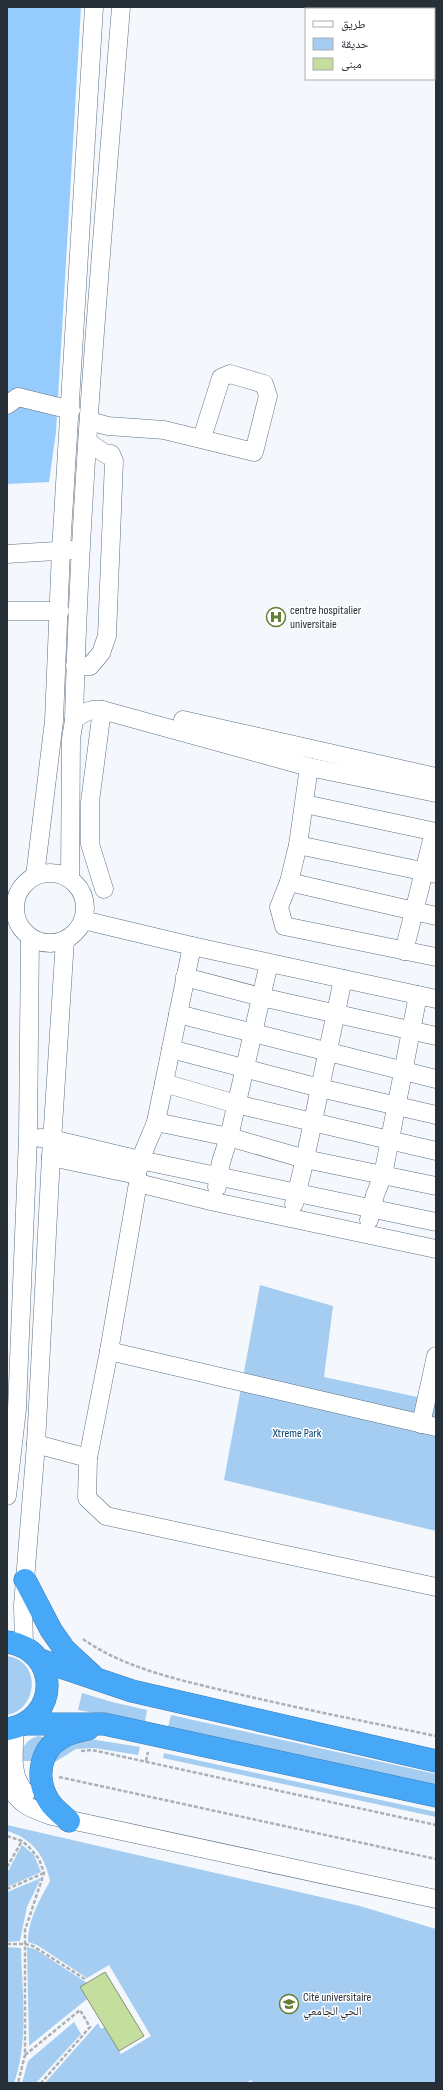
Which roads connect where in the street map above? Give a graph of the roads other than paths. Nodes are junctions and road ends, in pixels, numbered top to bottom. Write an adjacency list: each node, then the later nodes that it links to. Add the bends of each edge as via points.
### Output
1 (94, 7): 4 (street)
2 (121, 7): 5 (street)
3 (7, 405): 4 (street, via 18,397)
4 (71, 410): 8 (street)
5 (89, 420): 6 (street, via 108,426 164,430); 7 (street)
6 (202, 438): 6 (street, via 254,452 268,396 264,384 230,374 221,378)
7 (88, 442): 9 (street); 13 (street, via 107,455 111,454 114,461 107,636 101,653 90,666)
8 (61, 550): 9 (street); 10 (street); 12 (street)
9 (81, 550): 13 (street)
10 (7, 554)
11 (7, 611): 12 (street)
12 (60, 611): 27 (street, via 54,721)
13 (75, 666): 14 (street)
14 (75, 693): 16 (street); 17 (street)
15 (102, 710): 16 (street, via 93,709 82,713); 17 (street); 28 (street, via 90,802 90,844)
16 (74, 720): 25 (street, via 71,739)
17 (157, 720): 18 (street); 19 (street)
18 (310, 767): 20 (street); 21 (street)
19 (436, 777)
20 (436, 793)
21 (305, 804): 22 (street); 23 (street)
22 (435, 832): 24 (street)
23 (298, 845): 24 (street); 26 (street)
24 (430, 873): 29 (street)
25 (70, 879): 27 (street, via 53,873); 32 (street, via 84,898)
26 (289, 882): 29 (street); 36 (street, via 279,907 284,926)
27 (21, 883): 31 (street)
28 (104, 889)
29 (414, 911): 30 (street); 36 (street)
30 (436, 916)
31 (12, 920): 33 (street)
32 (83, 920): 34 (street, via 73,935); 35 (street)
33 (30, 937): 34 (street, via 47,943); 61 (street)
34 (65, 940): 63 (street)
35 (192, 946): 38 (street); 39 (street)
36 (404, 951): 37 (street)
37 (436, 957)
38 (269, 963): 40 (street); 42 (street)
39 (186, 977): 42 (street); 44 (street)
40 (343, 979): 41 (street); 45 (street)
41 (418, 995): 43 (street); 46 (street)
42 (261, 997): 45 (street); 47 (street)
43 (436, 999)
44 (178, 1014): 47 (street); 49 (street)
45 (336, 1014): 46 (street); 50 (street)
46 (411, 1031): 48 (street); 52 (street)
47 (253, 1032): 50 (street); 51 (street)
48 (436, 1036)
49 (171, 1049): 51 (street); 54 (street)
50 (328, 1051): 52 (street); 55 (street)
51 (244, 1069): 55 (street); 56 (street)
52 (403, 1072): 53 (street); 57 (street)
53 (436, 1079)
54 (164, 1083): 56 (street); 59 (street)
55 (320, 1088): 57 (street); 60 (street)
56 (236, 1104): 60 (street); 62 (street)
57 (397, 1105): 58 (street); 64 (street)
58 (436, 1115)
59 (156, 1122): 62 (street); 68 (street)
60 (313, 1123): 64 (street); 67 (street)
61 (28, 1137): 63 (street); 84 (street, via 17,1409)
62 (229, 1137): 67 (street); 70 (street)
63 (52, 1139): 66 (street); 68 (street)
64 (390, 1140): 65 (street); 69 (street)
65 (436, 1151)
66 (50, 1157): 68 (street); 82 (street)
67 (305, 1159): 69 (street); 72 (street)
68 (138, 1173): 70 (street); 73 (street); 79 (street)
69 (383, 1175): 71 (street); 74 (street, via 375,1195)
70 (218, 1176): 72 (street); 73 (street)
71 (436, 1186)
72 (296, 1193): 74 (street); 75 (street)
73 (215, 1202): 75 (street)
74 (373, 1209): 76 (street); 77 (street)
75 (290, 1218): 77 (street)
76 (436, 1222)
77 (364, 1234): 78 (street)
78 (436, 1249)
79 (109, 1351): 81 (street); 83 (street)
80 (436, 1356): 81 (street)
81 (428, 1425)
82 (36, 1444): 83 (street); 86 (street)
83 (88, 1458): 87 (street, via 87,1498 106,1516)
84 (7, 1493): 85 (street)
85 (7, 1496)
86 (25, 1580): 88 (street); 90 (highway, via 51,1630 65,1650)
87 (436, 1587)
88 (15, 1644): 89 (highway)
89 (40, 1660): 90 (highway); 92 (highway, via 48,1683 47,1695 35,1716)
90 (98, 1680): 93 (highway, via 132,1691)
91 (104, 1724): 92 (highway); 95 (highway); 96 (highway, via 56,1741 43,1761 40,1774 43,1791)
92 (16, 1727): 96 (street, via 14,1755 17,1779 24,1790)
93 (436, 1761)
94 (7, 1782): 96 (street, via 22,1803 30,1809)
95 (436, 1796)
96 (60, 1818): 97 (street)
97 (436, 1899)

